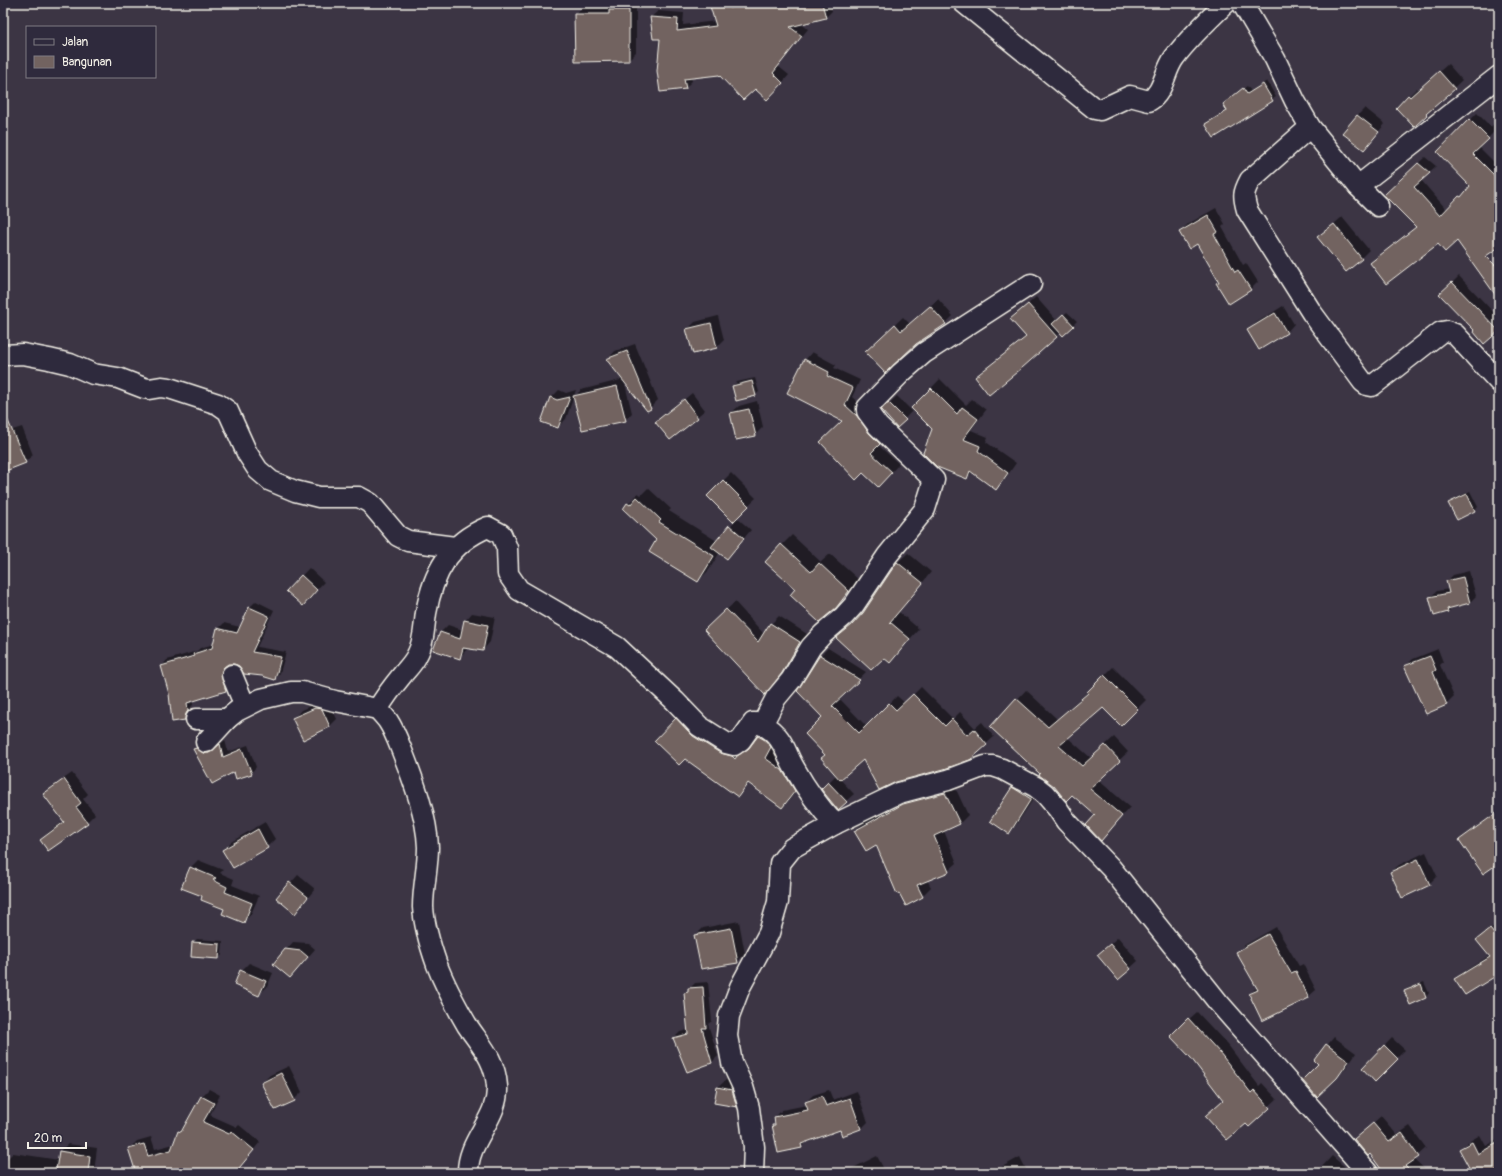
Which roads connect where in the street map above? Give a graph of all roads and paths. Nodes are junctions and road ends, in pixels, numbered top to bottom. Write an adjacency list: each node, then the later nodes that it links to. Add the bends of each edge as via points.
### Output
1 (964, 3): 2 (street, via 1068,88 1095,109 1100,110 1130,96 1148,100 1153,98 1173,59)
2 (1226, 3)
3 (1242, 3): 5 (street)
4 (1499, 76): 6 (street)
5 (1310, 127): 6 (street); 10 (street, via 1250,180 1243,198 1247,210 1312,313 1363,382 1372,386 1441,332 1447,331 1455,334)
6 (1358, 186): 7 (street)
7 (1378, 206)
8 (1031, 284): 17 (street, via 924,353 867,408 878,426 934,480 931,494 925,509 887,556 854,605 811,647)
9 (3, 355): 11 (street, via 23,354 49,359 144,388 169,388 218,404 228,411 244,448 258,470 271,482 320,497 359,497 370,503 398,536 408,541)
10 (1499, 382)
11 (455, 547): 14 (street, via 436,575 418,654 391,688); 17 (street, via 473,533 488,527 501,534 507,548 508,574 519,590 618,647 699,726 726,743 734,745 741,740 753,723)
12 (232, 675): 13 (street)
13 (244, 707): 14 (street, via 261,699 302,692); 16 (street)
14 (370, 708): 20 (street, via 388,720 415,786 428,847 423,908 438,966 467,1025 488,1053 494,1070 497,1098 488,1121 470,1153)
15 (196, 719): 16 (street)
16 (227, 719): 18 (street)
17 (760, 723): 19 (street, via 776,734 782,742 794,768 812,796)
18 (206, 742)
19 (835, 824): 21 (street, via 792,848 780,863 778,902 770,933 740,987 729,1016 727,1036 732,1063 749,1108 754,1147); 22 (street, via 899,793 948,780 986,766 1002,769 1036,787 1111,868 1218,1002)
20 (468, 1173)
21 (753, 1173)
22 (1368, 1173)

